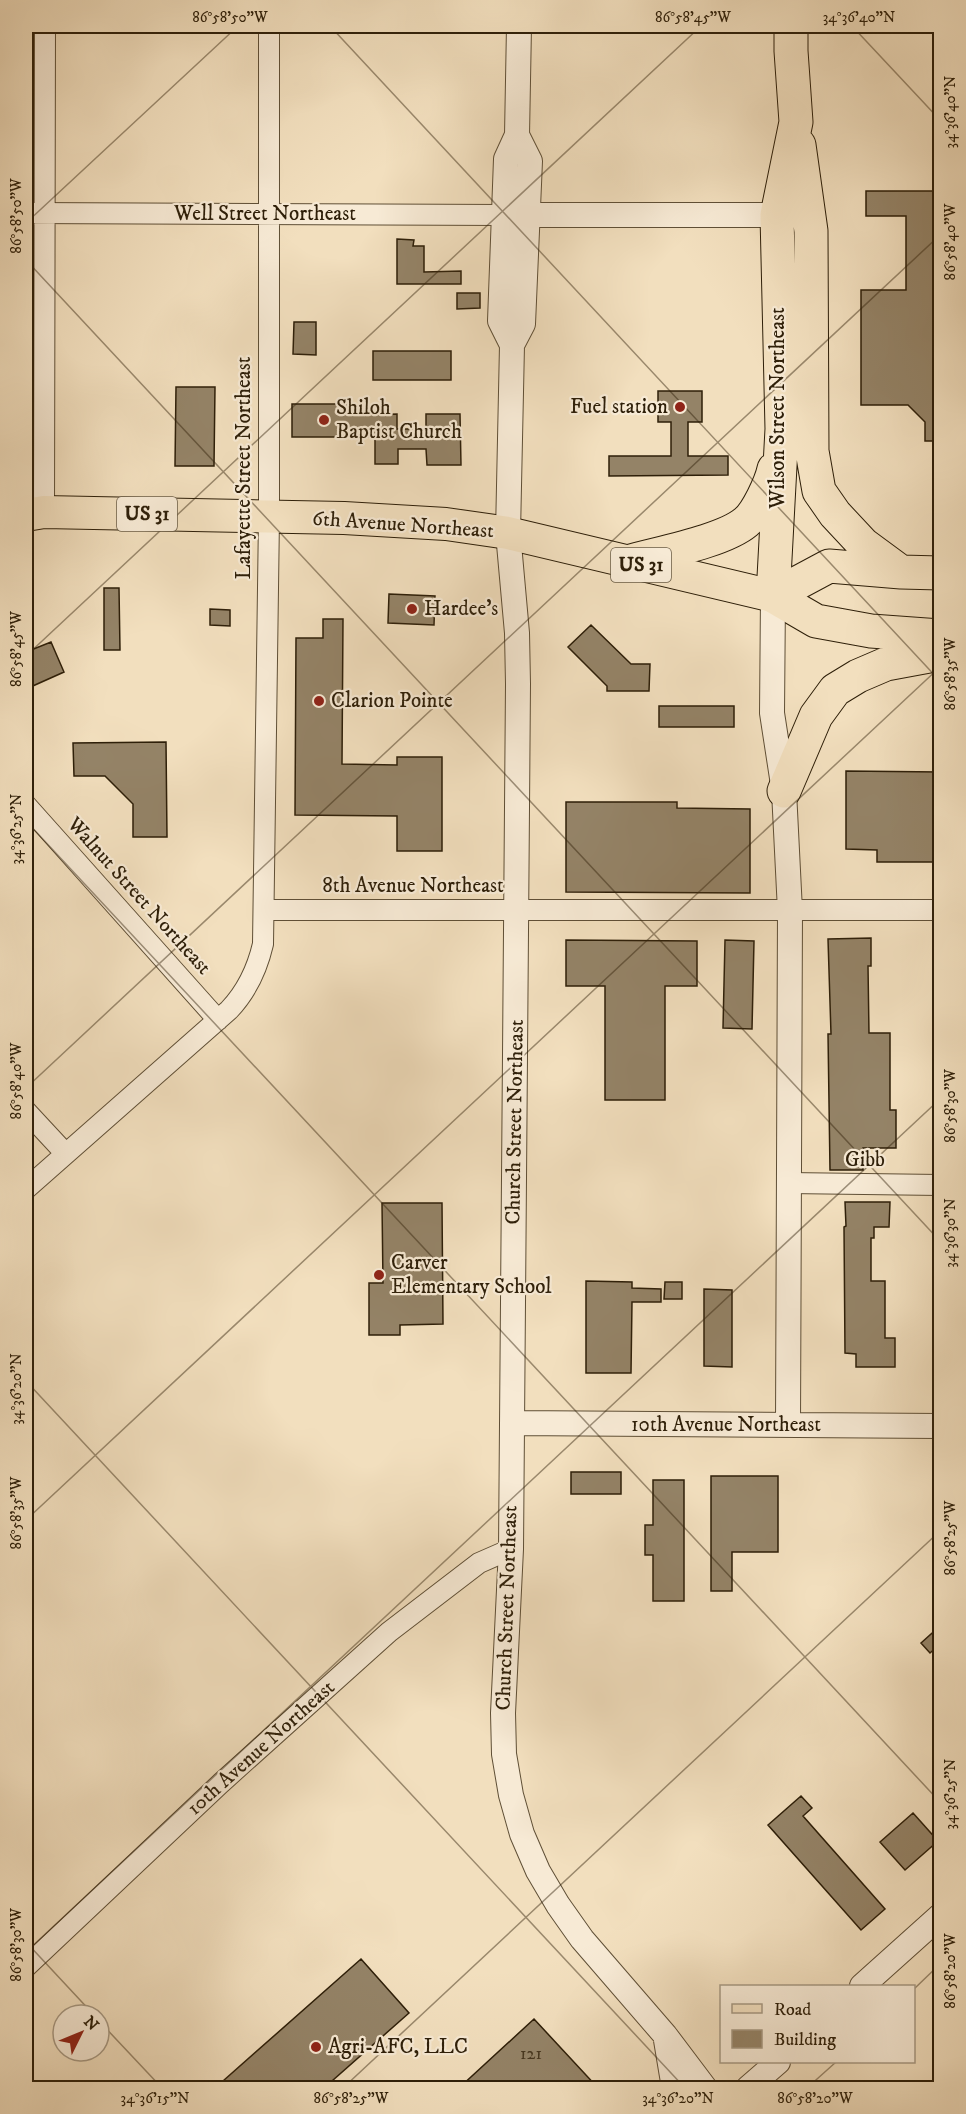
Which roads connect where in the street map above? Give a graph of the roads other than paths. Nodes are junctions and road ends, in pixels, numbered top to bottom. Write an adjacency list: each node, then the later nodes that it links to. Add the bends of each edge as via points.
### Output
1 (45, 26): 8 (street)
2 (269, 26): 9 (street, Lafayette Street Northeast)
3 (519, 26): 6 (street, Church Street Northeast)
4 (791, 26): 5 (highway, Wilson Street Northeast)
5 (796, 122): 7 (highway); 12 (highway, Wilson Street Northeast)
6 (517, 135): 10 (street, Church Street Northeast, via 506,159); 11 (street, Church Street Northeast, via 530,161)
7 (804, 178): 12 (street, via 793,200); 19 (highway, via 811,231 813,451 819,490 863,544)
8 (35, 213): 9 (street, Well Street Northeast); 15 (street)
9 (268, 213): 10 (street, Well Street Northeast); 16 (street, Lafayette Street Northeast)
10 (504, 215): 13 (street, Church Street Northeast, via 500,321)
11 (528, 215): 12 (street); 13 (street, Church Street Northeast, via 523,324)
12 (777, 215): 14 (highway, Wilson Street Northeast)
13 (512, 345): 17 (street, Church Street Northeast)
14 (782, 429): 18 (highway, via 771,483 748,521 724,536); 21 (highway, Wilson Street Northeast)
15 (35, 513): 16 (main road, 6th Avenue Northeast / US 31)
16 (269, 518): 17 (main road, 6th Avenue Northeast / US 31, via 446,524); 26 (street, Lafayette Street Northeast)
17 (508, 533): 18 (main road, 6th Avenue Northeast / US 31); 27 (street, Church Street Northeast, via 517,633)
18 (627, 562): 21 (main road, 6th Avenue Northeast / US 31)
19 (901, 572): 20 (highway); 21 (highway, via 829,566)
20 (940, 573)
21 (774, 596): 22 (highway, 6th Avenue Northeast / US 31, via 816,621 871,631); 24 (street, Wilson Street Northeast, via 772,713)
22 (940, 636)
23 (940, 654): 24 (highway, via 886,664 835,690 816,716)
24 (784, 791): 29 (street, Wilson Street Northeast)
25 (26, 805): 30 (street, Walnut Street Northeast)
26 (264, 910): 27 (street, 8th Avenue Northeast); 30 (street, via 263,944 254,975)
27 (517, 910): 29 (street, 8th Avenue Northeast); 36 (street, Church Street Northeast)
28 (940, 910): 29 (street, 8th Avenue Northeast)
29 (790, 911): 33 (street, Wilson Street Northeast)
30 (218, 1020): 32 (street)
31 (26, 1111): 32 (street)
32 (65, 1153): 35 (street)
33 (789, 1183): 34 (street, Gibb); 37 (street, Wilson Street Northeast)
34 (940, 1185)
35 (26, 1189)
36 (512, 1423): 37 (street, 10th Avenue Northeast); 39 (street, Church Street Northeast)
37 (789, 1425): 38 (street, 10th Avenue Northeast)
38 (940, 1426)
39 (510, 1549): 41 (street, 10th Avenue Northeast, via 479,1563 389,1632); 43 (street, Church Street Northeast, via 504,1754 522,1834 538,1871 582,1939)
40 (940, 1916): 42 (street)
41 (26, 1967)
42 (863, 1985)
43 (665, 2035): 44 (street); 45 (street, Church Street Northeast)
44 (674, 2088)
45 (705, 2088)

